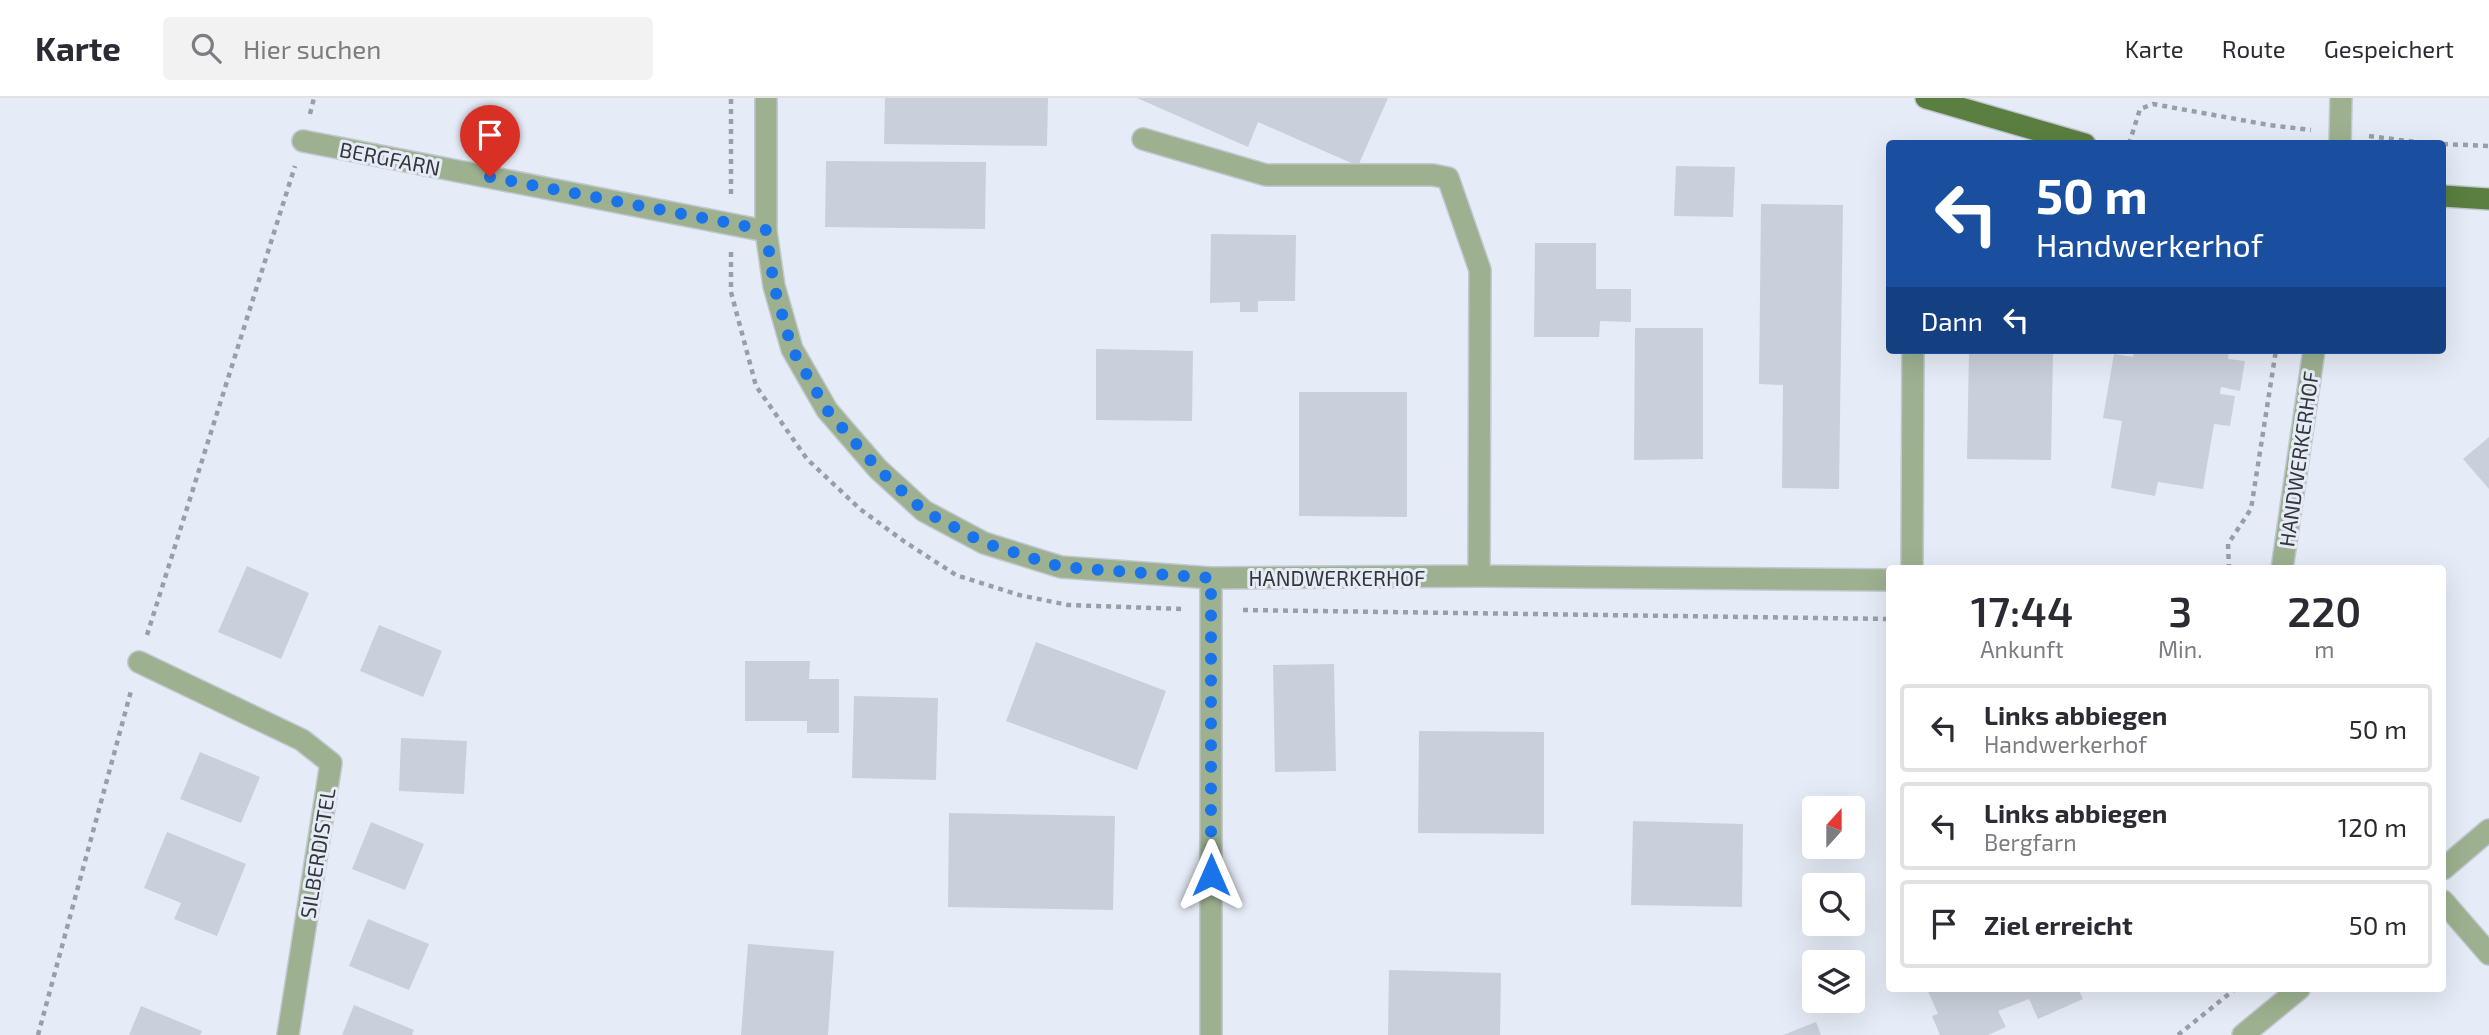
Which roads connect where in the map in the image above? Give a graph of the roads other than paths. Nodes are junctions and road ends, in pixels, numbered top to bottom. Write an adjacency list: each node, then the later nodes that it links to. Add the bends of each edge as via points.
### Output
1 (766, 98): 10 (street, HANDWERKERHOF)
2 (1926, 98): 6 (main road)
3 (2341, 98): 4 (street)
4 (2340, 138)
5 (1143, 139): 15 (street, via 1266,175 1448,178 1480,270)
6 (2071, 140)
7 (303, 141): 10 (street, BERGFARN)
8 (2446, 197): 9 (main road)
9 (2489, 199)
10 (766, 230): 16 (street, HANDWERKERHOF, via 774,286 792,349 827,410 878,469 924,511 984,543 1061,567)
11 (1913, 354): 13 (street)
12 (2313, 354): 14 (street, HANDWERKERHOF)
13 (1912, 565)
14 (2283, 565)
15 (1479, 576): 16 (street, HANDWERKERHOF); 17 (street, HANDWERKERHOF)
16 (1211, 578): 25 (street)
17 (1886, 580)
18 (139, 662): 24 (street, SILBERDISTEL, via 302,740 331,763)
19 (2489, 830): 20 (street)
20 (2446, 866)
21 (2446, 904): 22 (street)
22 (2489, 954)
23 (2295, 992): 26 (street)
24 (288, 1035)
25 (1211, 1035)
26 (2243, 1035)

